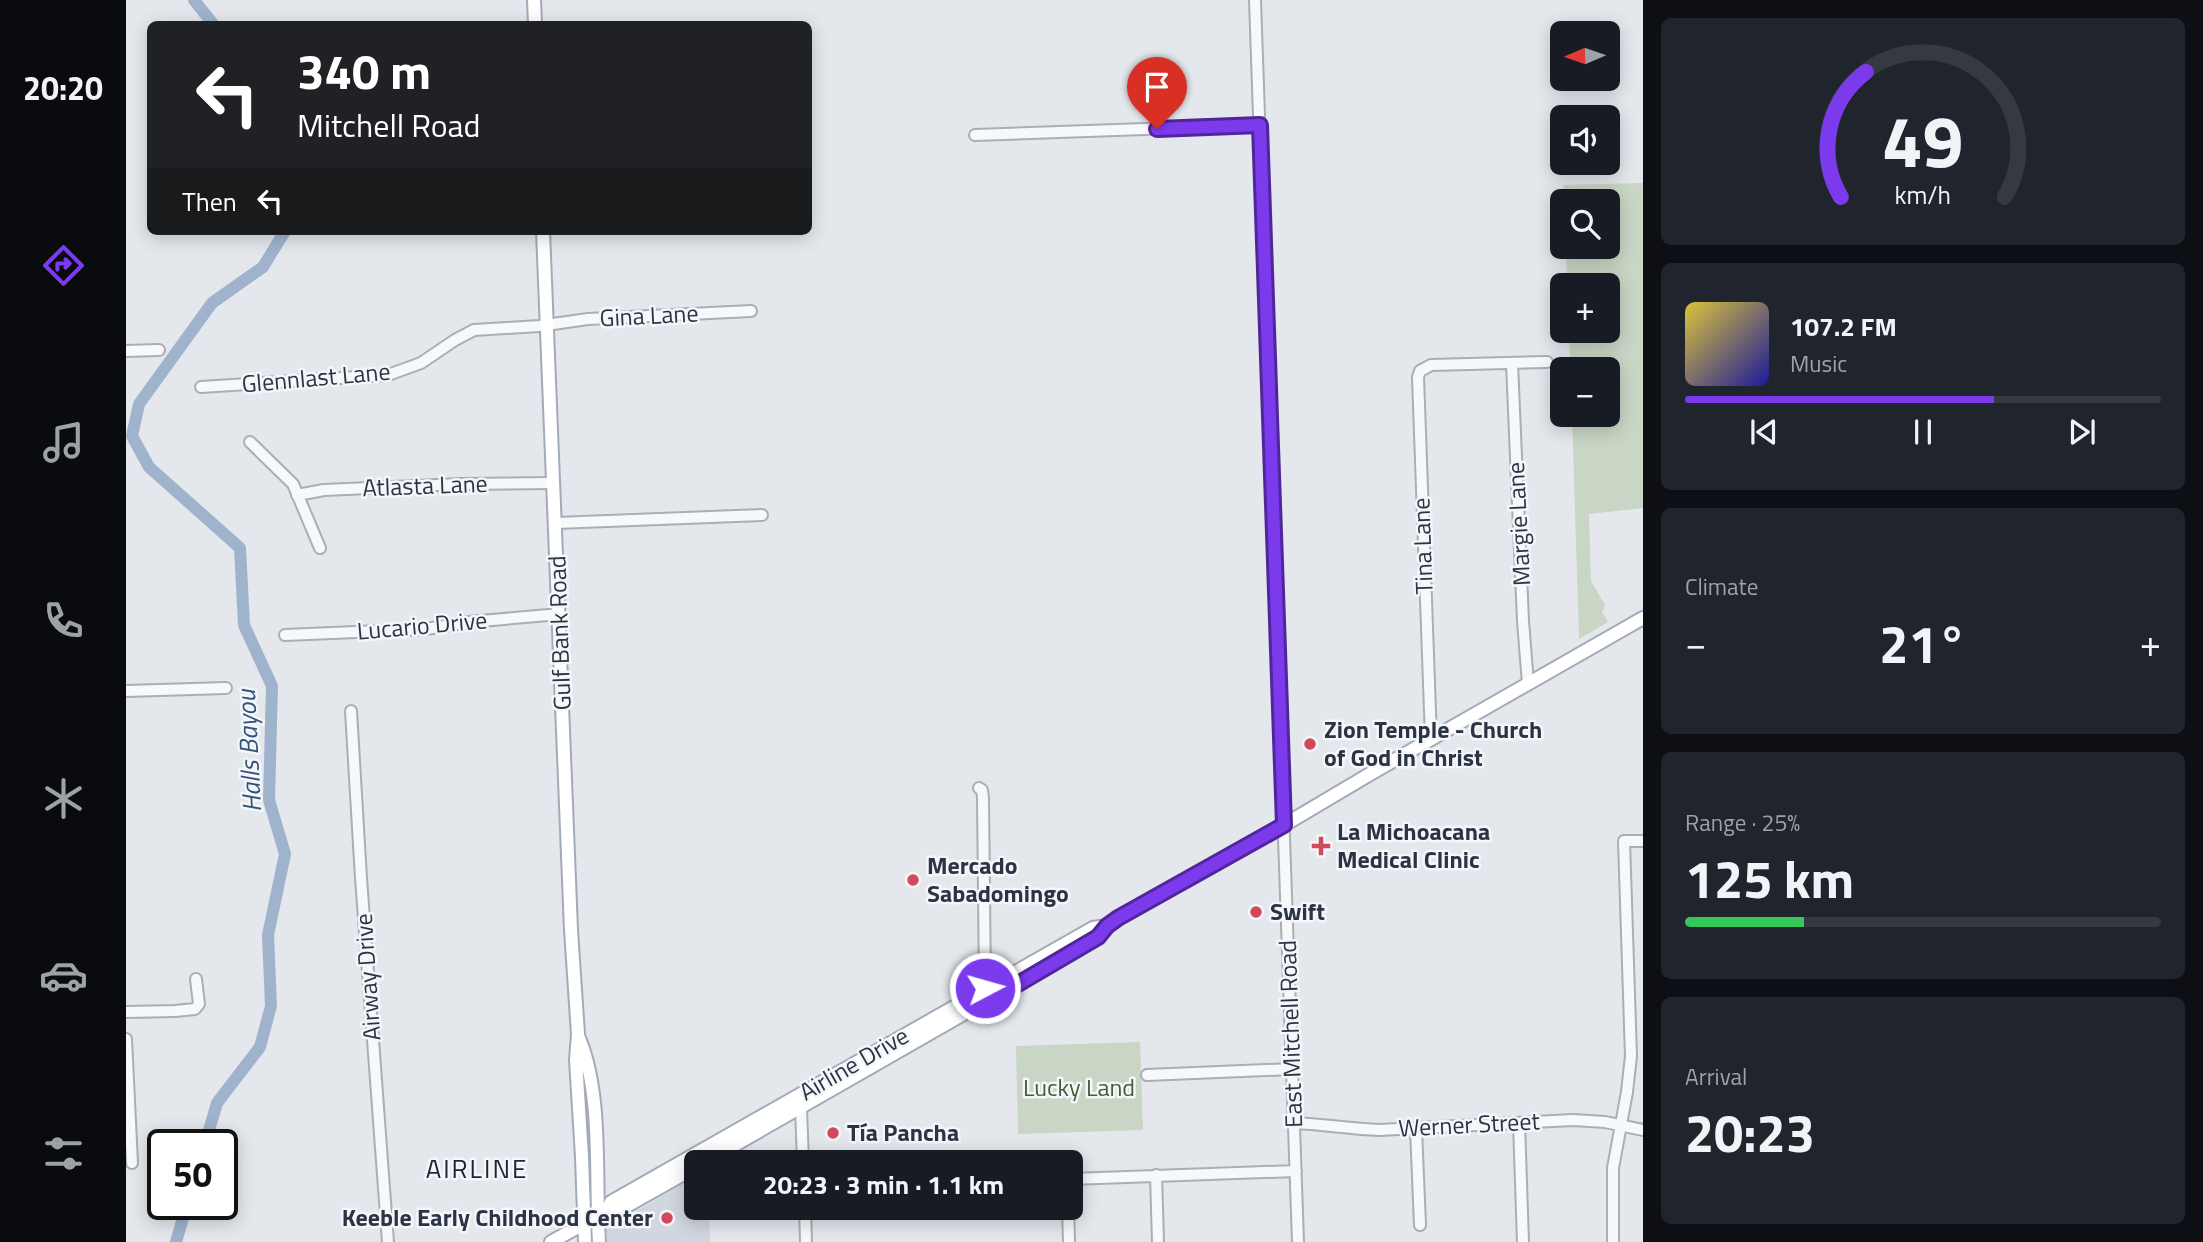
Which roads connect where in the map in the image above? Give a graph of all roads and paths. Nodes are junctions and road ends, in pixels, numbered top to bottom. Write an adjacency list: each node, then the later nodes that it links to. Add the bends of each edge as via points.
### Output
1 (534, 0): 3 (main road)
2 (1255, 0): 4 (street, East Mitchell Road)
3 (535, 21)
4 (1260, 125): 5 (street); 29 (street, East Mitchell Road)
5 (975, 135)
6 (543, 235): 8 (main road, Gulf Bank Road)
7 (751, 311): 8 (street, Gina Lane)
8 (547, 324): 13 (street, Glennlast Lane, via 474,330 421,363 378,377); 15 (main road, Gulf Bank Road)
9 (159, 350): 10 (street)
10 (126, 351)
11 (1547, 362): 12 (street)
12 (1512, 363): 23 (street, Margie Lane); 27 (street, Tina Lane, via 1431,365 1418,377)
13 (201, 387)
14 (250, 442): 16 (street, via 293,484)
15 (553, 483): 16 (street, Atlasta Lane, via 324,490); 18 (main road, Gulf Bank Road)
16 (298, 495): 19 (street)
17 (762, 515): 18 (street)
18 (556, 523): 20 (main road, Gulf Bank Road)
19 (320, 548)
20 (560, 614): 22 (street, Lucario Drive, via 426,629); 36 (main road, Gulf Bank Road)
21 (1643, 618): 23 (main road, Airline Drive)
22 (285, 635)
23 (1528, 684): 27 (main road, Airline Drive)
24 (226, 688): 25 (street)
25 (126, 691)
26 (351, 711): 58 (street, Airway Drive)
27 (1431, 739): 29 (main road, Airline Drive)
28 (979, 788): 33 (street, via 983,798)
29 (1284, 825): 31 (main road, Airline Drive); 38 (street, East Mitchell Road)
30 (1643, 841): 43 (street, via 1624,841 1631,1056)
31 (1107, 926): 33 (main road, Airline Drive, via 1093,928); 34 (main road, Airline Drive, via 1098,937)
32 (196, 979): 35 (street, via 199,1004 195,1009)
33 (985, 988): 34 (main road); 53 (main road, Airline Drive, via 611,1202)
34 (1001, 994): 40 (main road, Airline Drive)
35 (126, 1012)
36 (578, 1034): 53 (main road, Gulf Bank Road, via 588,1059); 56 (main road, Gulf Bank Road)
37 (126, 1039): 48 (street)
38 (1293, 1069): 39 (street); 42 (street, East Mitchell Road)
39 (1147, 1075)
40 (801, 1108): 46 (main road, Airline Drive); 47 (street)
41 (1519, 1123): 43 (street, Werner Street, via 1573,1120); 44 (street, Werner Street); 66 (street)
42 (1294, 1124): 44 (street, Werner Street); 49 (street, East Mitchell Road)
43 (1620, 1125): 45 (street, Werner Street); 67 (street, via 1611,1191)
44 (1416, 1129): 57 (street)
45 (1643, 1130)
46 (726, 1150)
47 (803, 1150)
48 (132, 1163)
49 (1296, 1171): 51 (street); 65 (street, East Mitchell Road)
50 (684, 1174): 53 (main road, Airline Drive, via 616,1212)
51 (1156, 1175): 52 (street); 64 (street)
52 (1083, 1178)
53 (602, 1214): 56 (main road, Airline Drive); 61 (main road, Gulf Bank Road)
54 (805, 1220): 62 (street)
55 (1068, 1220): 63 (street)
56 (584, 1224): 59 (main road, Airline Drive); 60 (main road, Gulf Bank Road)
57 (1420, 1226)
58 (388, 1242)
59 (551, 1242)
60 (585, 1242)
61 (599, 1242)
62 (806, 1242)
63 (1069, 1242)
64 (1158, 1242)
65 (1298, 1242)
66 (1523, 1242)
67 (1613, 1242)

